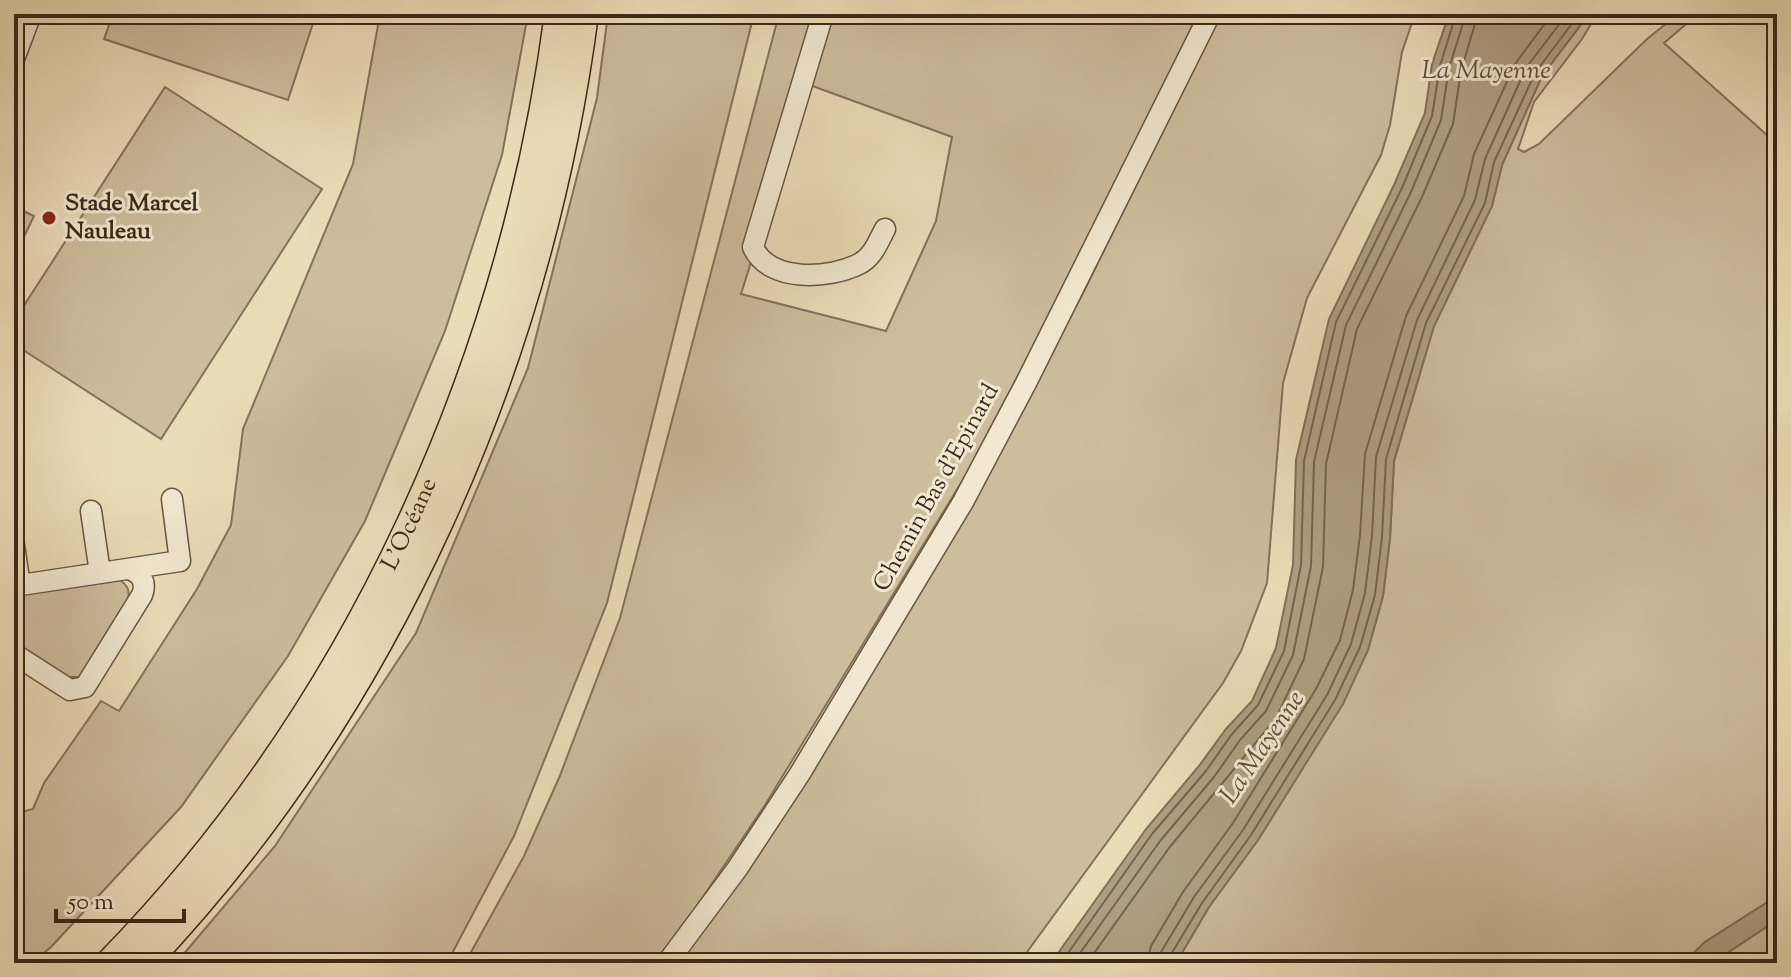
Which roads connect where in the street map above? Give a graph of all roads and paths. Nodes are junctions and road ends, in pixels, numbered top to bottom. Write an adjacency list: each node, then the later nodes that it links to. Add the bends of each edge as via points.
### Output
1 (31, 14): 6 (street)
2 (559, 14): 15 (highway, L’Océane, via 542,127 511,256 469,385 405,536 334,667 267,771 171,896)
3 (584, 14): 16 (highway, L’Océane, via 557,174 538,250 504,360 444,512 383,633 295,774 235,857)
4 (823, 14): 7 (street, via 753,247 767,266 819,273 861,263)
5 (1210, 14): 17 (street, Chemin Bas d'Epinard, via 963,502 799,775)
6 (14, 59)
7 (885, 229)
8 (172, 499): 11 (street, via 180,561)
9 (91, 511): 12 (street)
10 (14, 545): 13 (street)
11 (129, 569): 12 (street); 14 (street, via 140,575 144,590 85,687 70,690)
12 (100, 573): 13 (street)
13 (17, 586)
14 (16, 658)
15 (110, 963)
16 (144, 963)
17 (667, 963)

